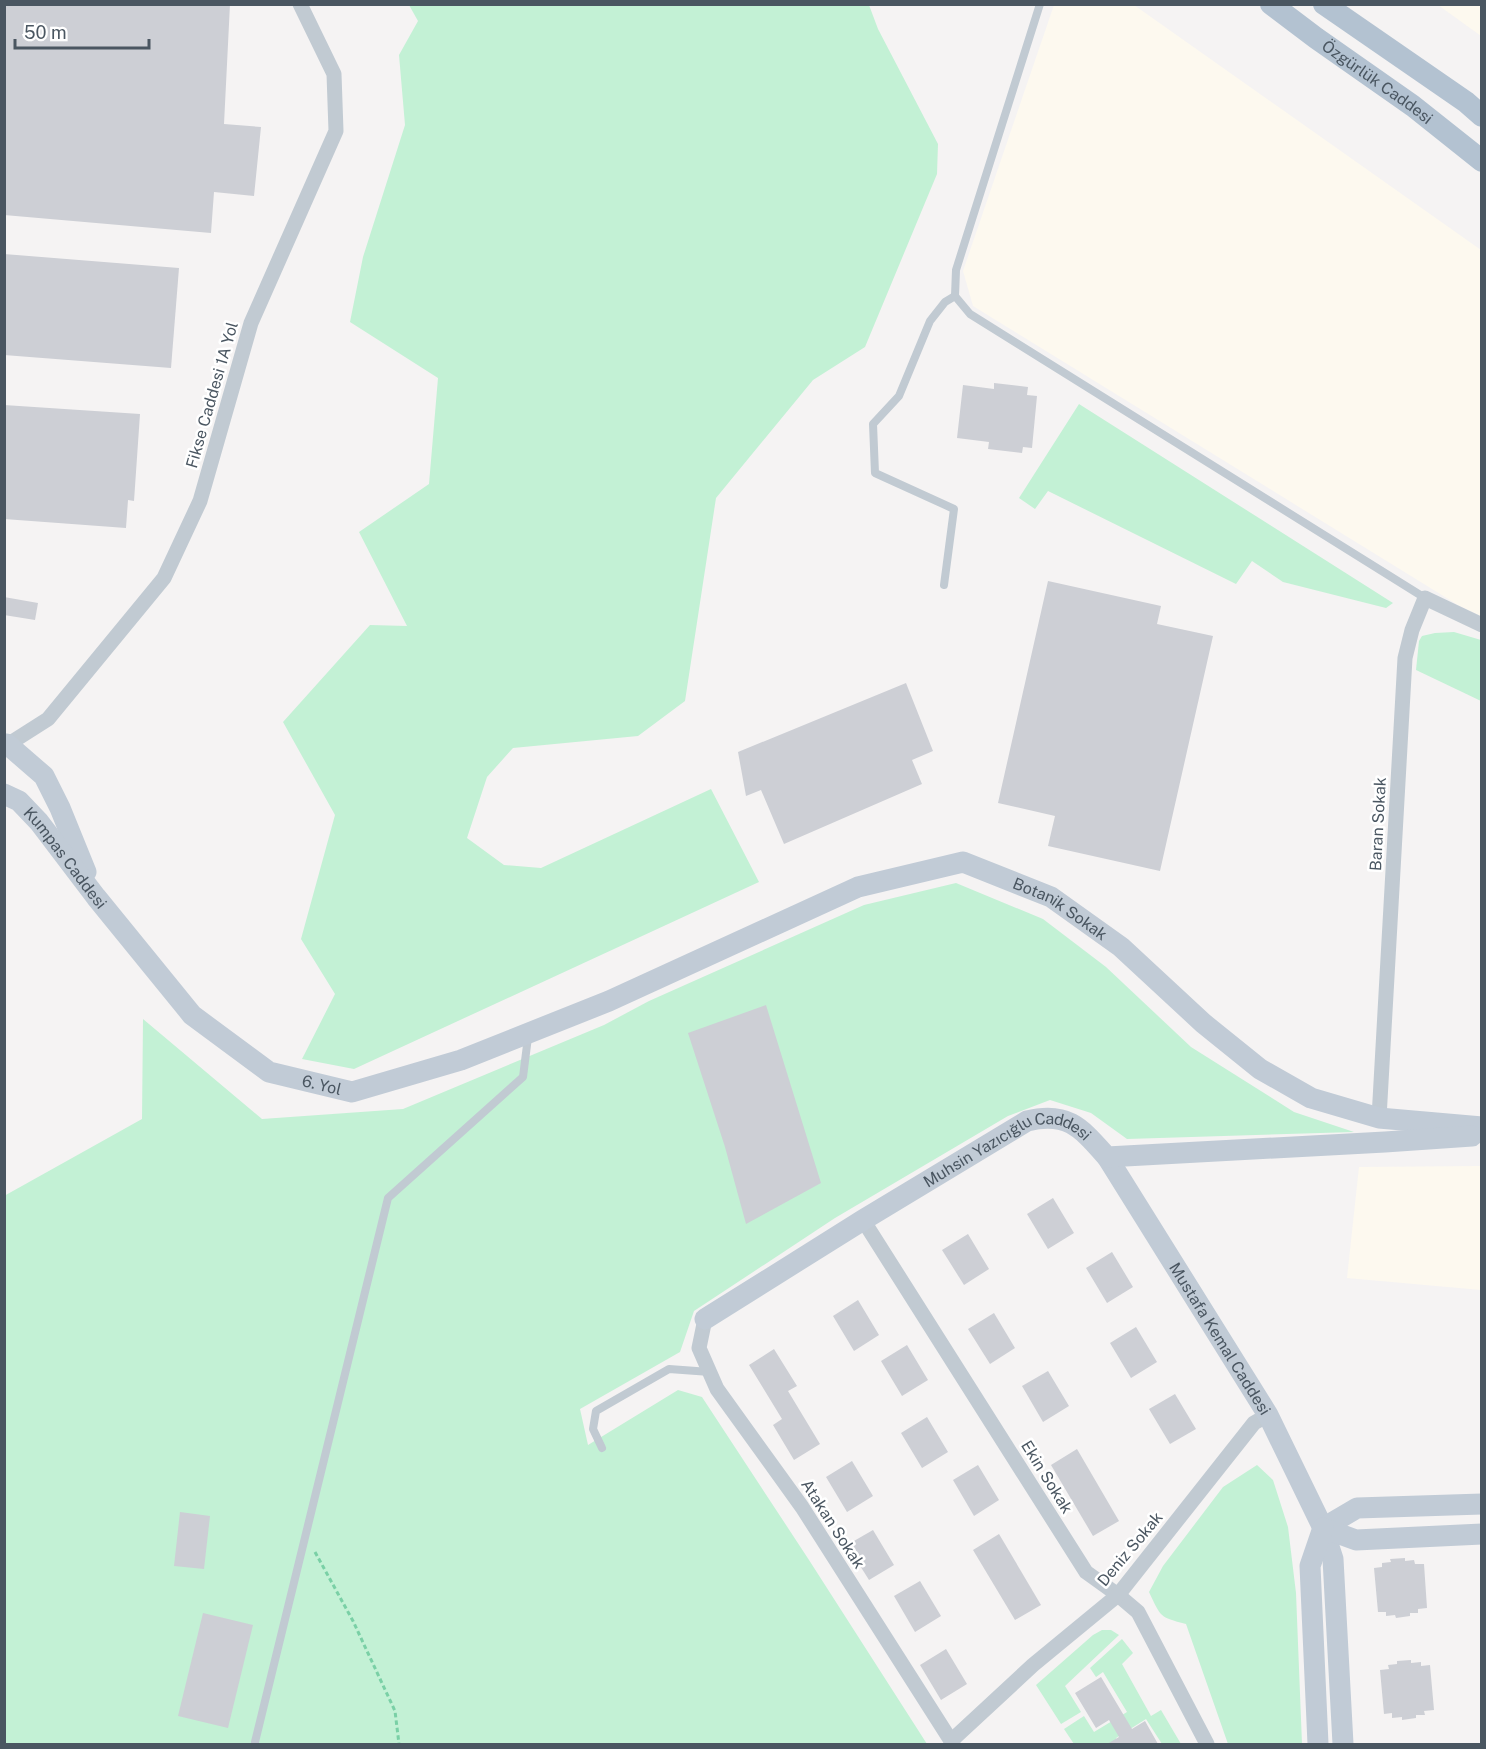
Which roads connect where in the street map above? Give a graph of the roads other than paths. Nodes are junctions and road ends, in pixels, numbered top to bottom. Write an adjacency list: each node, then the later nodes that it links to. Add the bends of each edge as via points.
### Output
1 (300, 4): 11 (street, Fikse Caddesi 1A Yol, via 334,74 336,131 251,323 200,501 164,578 48,719)
2 (1040, 4): 7 (lane, via 956,270)
3 (1271, 4): 6 (main road, Özgürlük Caddesi)
4 (1324, 4): 5 (main road, Özgürlük Caddesi)
5 (1482, 116)
6 (1482, 161)
7 (955, 296): 8 (lane, via 930,321 899,396 873,424 875,473 954,509); 9 (lane, via 970,314)
8 (944, 585)
9 (1425, 598): 10 (street); 16 (street, Baran Sokak, via 1405,658)
10 (1482, 625)
11 (5, 745): 13 (street, Kumpas Caddesi, via 44,776)
12 (4, 794): 13 (street, Kumpas Caddesi, via 19,801 39,822)
13 (96, 897): 15 (street, 6. Yol, via 192,1015 269,1072 352,1092 461,1060)
14 (609, 1001): 15 (street, 6. Yol); 16 (street, Botanik Sokak, via 858,887 963,862 1051,897 1121,947 1203,1023 1260,1068 1311,1098)
15 (528, 1033): 29 (lane, via 523,1077 388,1198)
16 (1379, 1118): 17 (street, Botanik Sokak)
17 (1482, 1127)
18 (1482, 1135): 19 (street, Muhsin Yazıcığlu Caddesi)
19 (1107, 1157): 20 (street, Muhsin Yazıcığlu Caddesi, via 1077,1126 1065,1120 1027,1120); 23 (street, Mustafa Kemal Caddesi)
20 (863, 1220): 21 (street, Muhsin Yazıcığlu Caddesi); 28 (street, Ekin Sokak, via 1086,1572)
21 (705, 1319): 22 (street, Atakan Sokak, via 699,1348)
22 (710, 1372): 24 (lane, via 669,1369 596,1411 592,1429); 30 (street, Atakan Sokak, via 717,1389 802,1507)
23 (1269, 1415): 26 (street, Mustafa Kemal Caddesi); 28 (street, Deniz Sokak, via 1254,1423)
24 (602, 1448)
25 (1482, 1504): 26 (street, via 1358,1508)
26 (1323, 1528): 27 (street, via 1356,1540); 32 (street, via 1310,1566); 33 (street, Mustafa Kemal Caddesi, via 1333,1560)
27 (1482, 1534)
28 (1118, 1595): 30 (street, Deniz Sokak, via 1033,1665); 31 (street, Ekin Sokak, via 1138,1612)
29 (255, 1742)
30 (952, 1743)
31 (1207, 1744)
32 (1318, 1744)
33 (1343, 1744)

